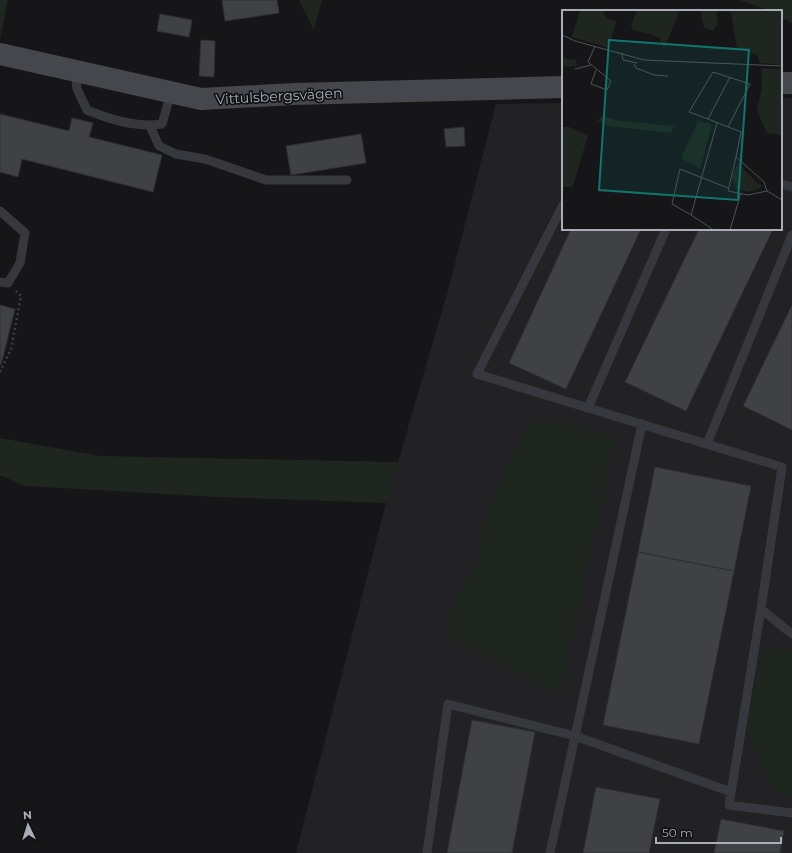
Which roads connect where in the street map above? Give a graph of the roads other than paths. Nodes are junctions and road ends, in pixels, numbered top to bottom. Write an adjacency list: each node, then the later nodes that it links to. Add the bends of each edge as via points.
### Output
1 (0, 54): 2 (street, Vittulsbergsvägen)
2 (75, 71): 6 (street, Vittulsbergsvägen); 7 (lane, via 77,89 87,110 112,120)
3 (792, 83): 4 (street)
4 (782, 84)
5 (562, 87): 6 (street, Vittulsbergsvägen, via 201,99)
6 (172, 93): 7 (lane, via 162,124)
7 (150, 126): 8 (lane, via 159,146 176,154 206,159 266,180)
8 (347, 180)
9 (782, 184): 10 (lane)
10 (792, 187)
11 (562, 208): 16 (lane, via 477,374)
12 (0, 211): 15 (lane, via 25,233 20,263)
13 (666, 230): 16 (lane)
14 (792, 235): 18 (lane)
15 (4, 283)
16 (588, 408): 17 (lane)
17 (642, 424): 18 (lane); 21 (lane)
18 (707, 444): 19 (lane, via 782,467)
19 (761, 610): 20 (lane); 22 (lane)
20 (792, 634)
21 (575, 736): 22 (lane); 24 (lane, via 448,704); 25 (lane)
22 (731, 792): 23 (lane, via 729,805)
23 (792, 813)
24 (427, 853)
25 (550, 853)

